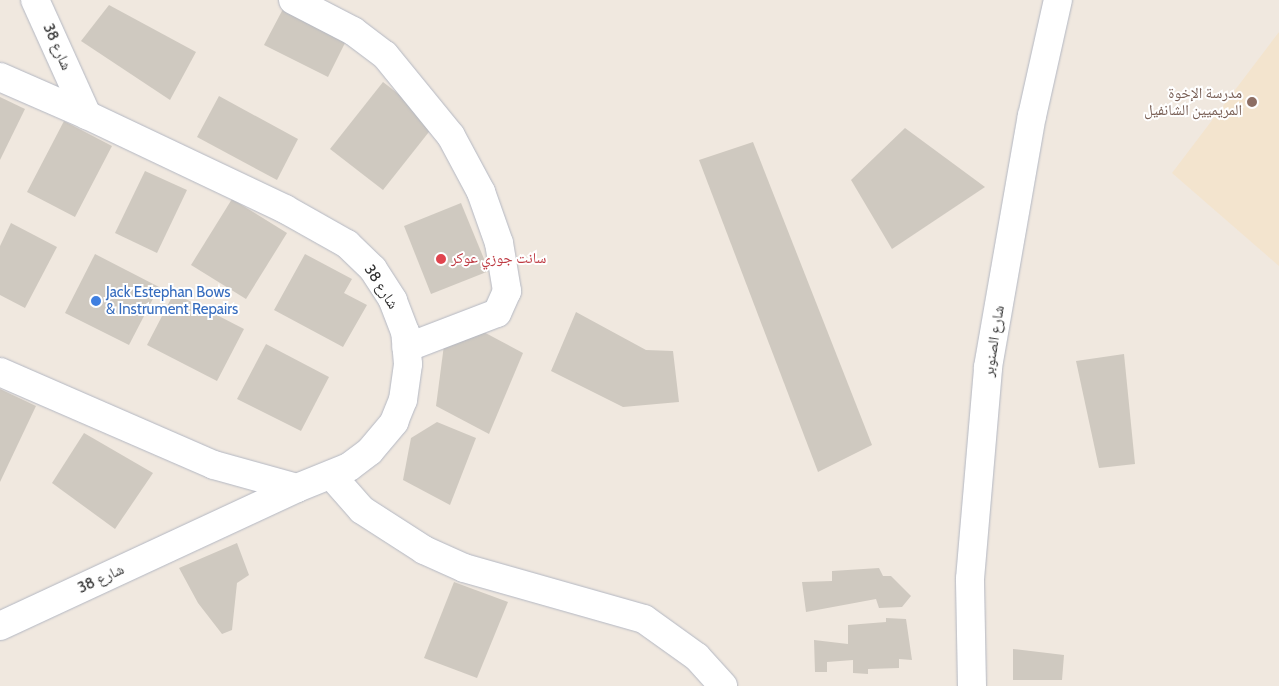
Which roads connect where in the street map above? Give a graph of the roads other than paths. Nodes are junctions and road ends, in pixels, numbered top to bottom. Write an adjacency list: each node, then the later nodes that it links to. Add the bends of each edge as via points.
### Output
1 (35, 0): 5 (street, شارع 38)
2 (293, 0): 6 (street, via 353,31 385,55 451,136 481,192 499,242 507,291 497,313)
3 (1058, 0): 12 (street, شارع الصنوبر, via 1032,116 988,367 970,579)
4 (0, 76): 5 (street)
5 (87, 115): 6 (street, شارع 38, via 285,209 347,244 373,269 393,300 405,332)
6 (406, 348): 8 (street, شارع 38, via 403,400 394,422 370,451)
7 (0, 372): 9 (street, via 214,465)
8 (332, 476): 9 (street, شارع 38); 11 (street, via 362,510 424,550 464,568 644,619 697,657)
9 (297, 488): 10 (street, شارع 38)
10 (0, 626)
11 (723, 686)
12 (972, 686)

